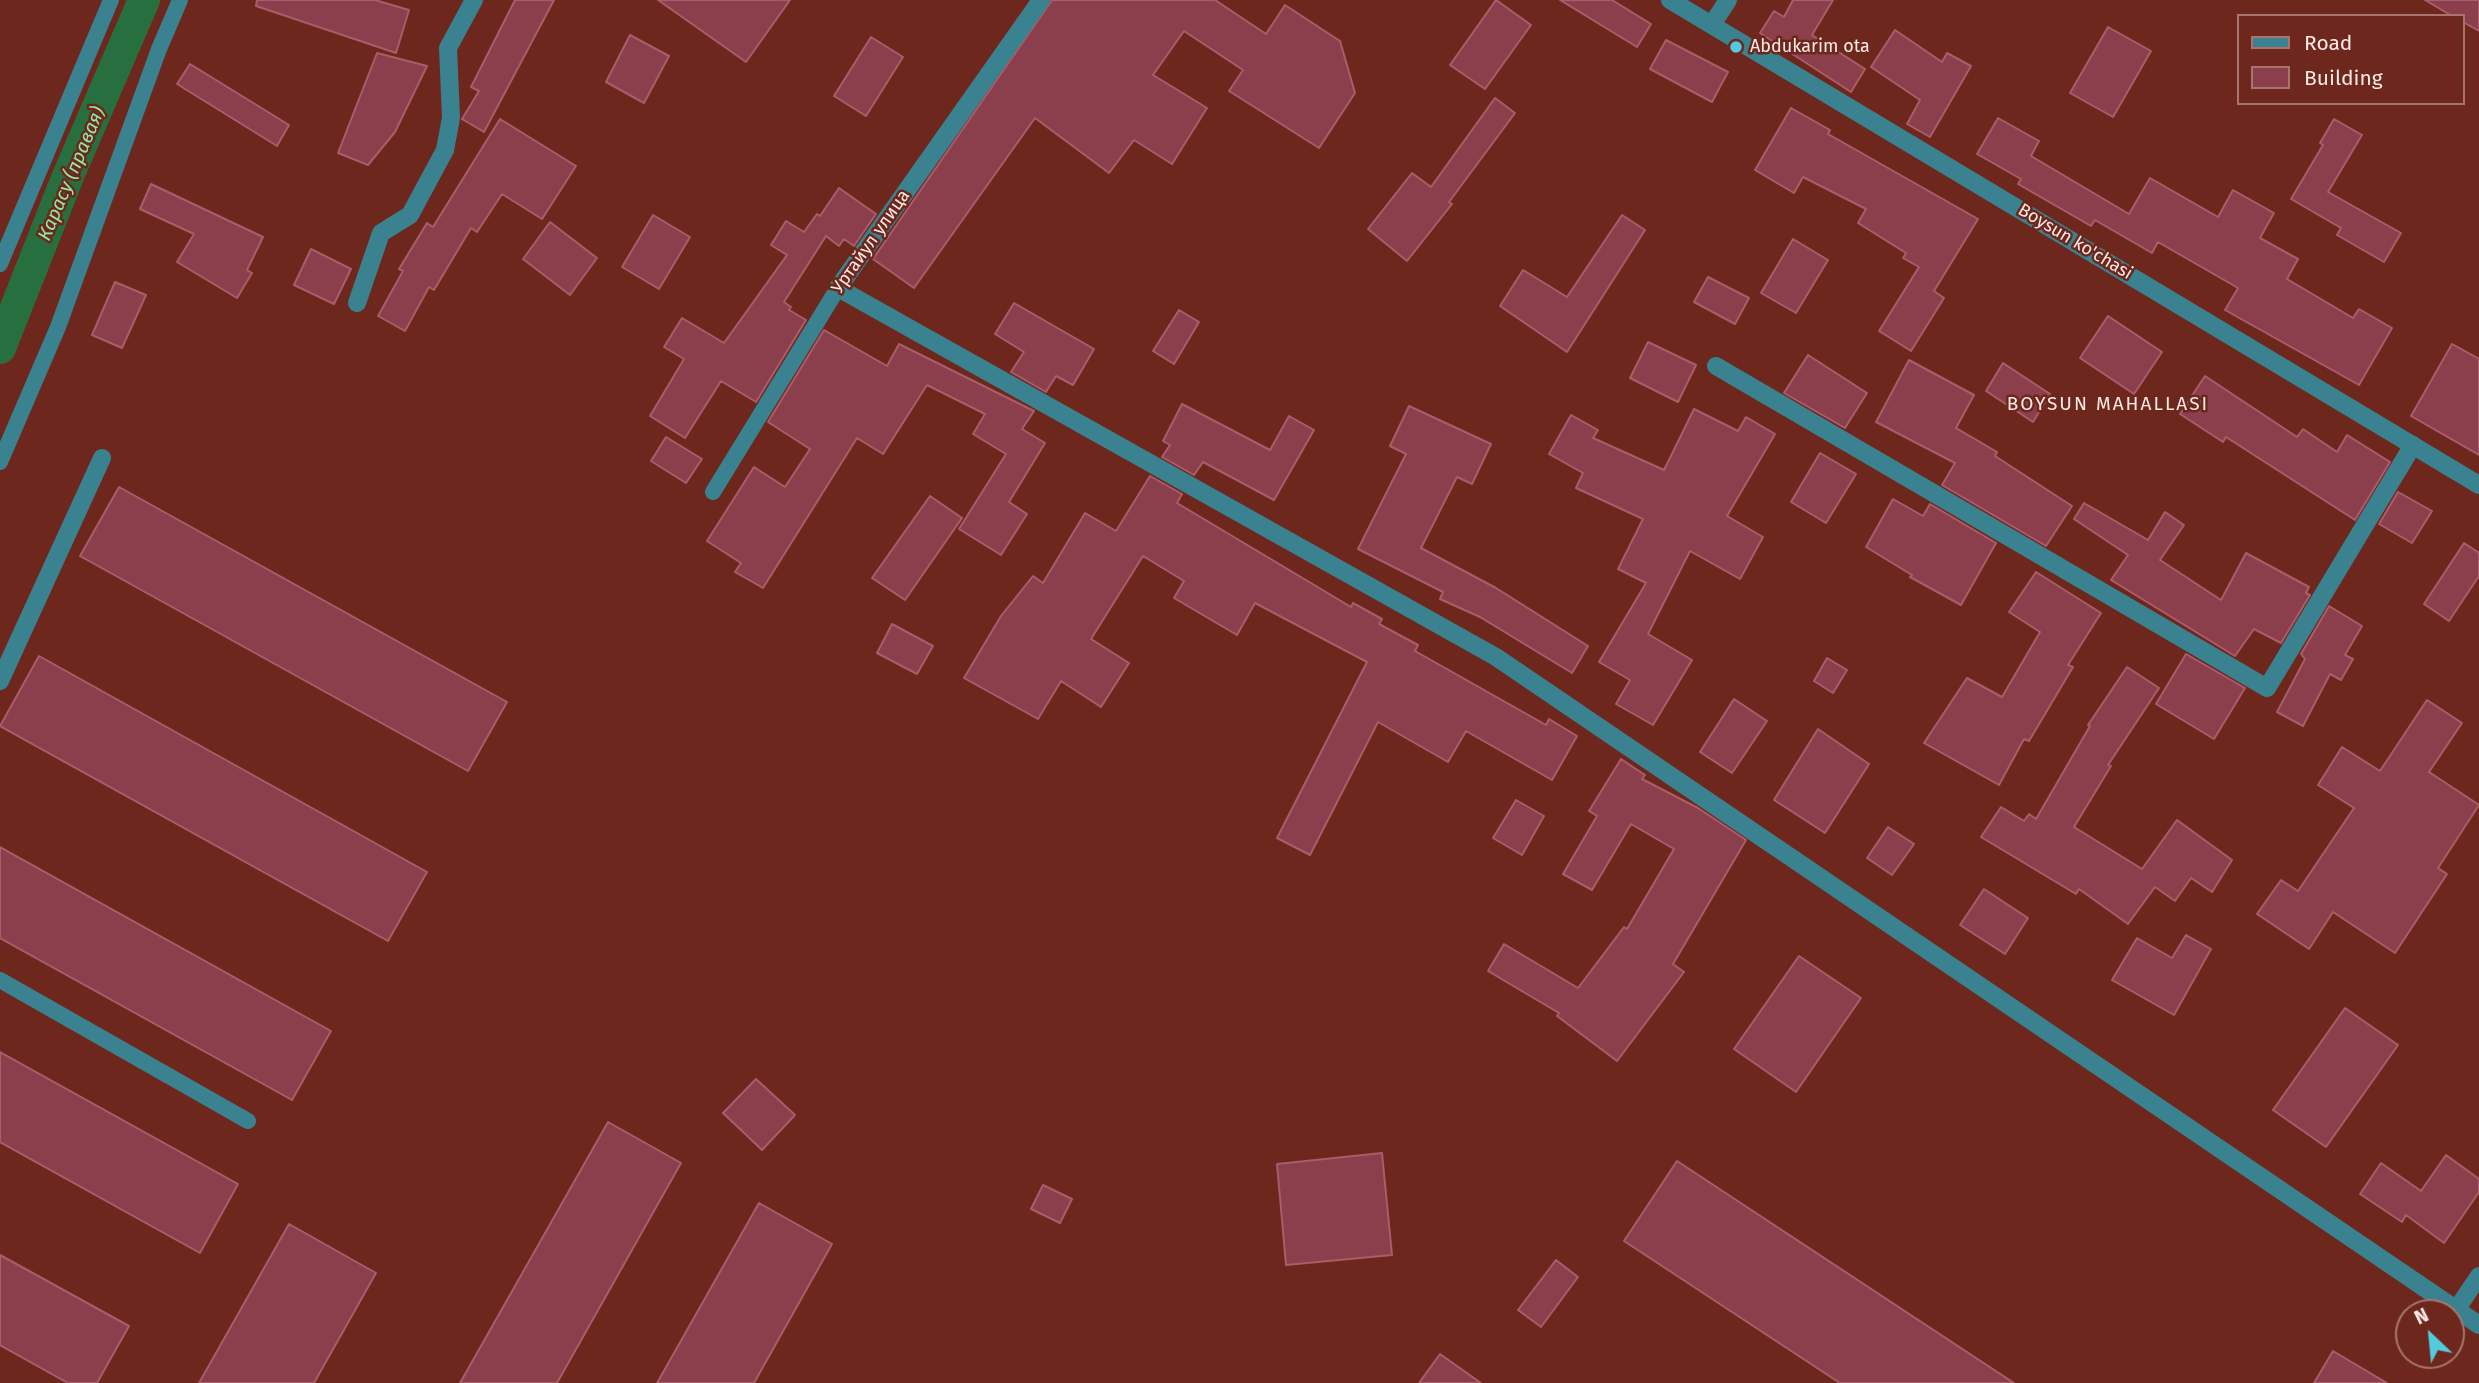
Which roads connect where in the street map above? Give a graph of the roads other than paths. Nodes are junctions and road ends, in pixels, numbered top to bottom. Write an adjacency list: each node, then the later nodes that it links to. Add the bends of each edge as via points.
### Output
1 (111, 0): 8 (lane)
2 (180, 0): 14 (lane, via 58,327)
3 (474, 0): 10 (street, via 448,48 451,118 445,150 410,215 381,233)
4 (1041, 0): 9 (street, Уртайул улица)
5 (1670, 0): 7 (street, Boysun ko'chasi)
6 (1728, 0): 7 (street)
7 (1713, 23): 12 (street, Boysun ko'chasi)
8 (0, 264)
9 (838, 288): 16 (lane, Уртайул улица); 21 (street, via 1496,657)
10 (357, 303)
11 (1716, 366): 12 (street, via 2267,688)
12 (2413, 446): 15 (street, Boysun ko'chasi)
13 (102, 458): 17 (street)
14 (0, 462)
15 (2479, 485)
16 (713, 492)
17 (0, 681)
18 (0, 980): 19 (lane)
19 (248, 1121)
20 (2479, 1276): 22 (street)
21 (2440, 1299)
22 (2463, 1299)

